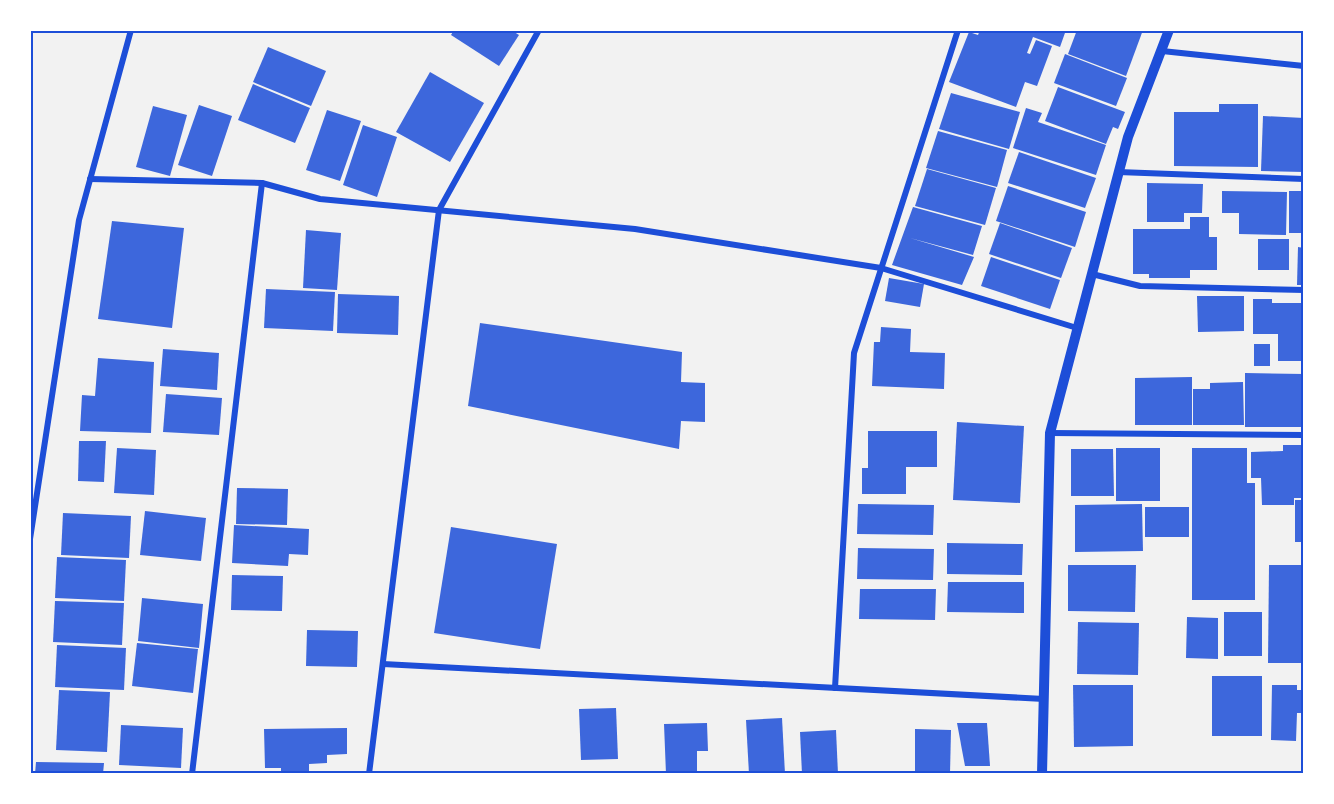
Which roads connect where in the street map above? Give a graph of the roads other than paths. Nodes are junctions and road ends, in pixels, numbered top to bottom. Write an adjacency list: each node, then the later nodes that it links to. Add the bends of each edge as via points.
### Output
1 (131, 30): 8 (street)
2 (539, 30): 11 (street)
3 (958, 30): 12 (street)
4 (1169, 30): 5 (street)
5 (1162, 51): 6 (street); 7 (street)
6 (1304, 66)
7 (1118, 172): 9 (street); 13 (street)
8 (90, 179): 10 (street); 18 (street, via 79,220)
9 (1304, 179)
10 (262, 183): 11 (street, via 320,199); 22 (street)
11 (439, 210): 12 (street, via 634,229); 19 (street)
12 (881, 268): 15 (street); 20 (street, via 854,353)
13 (1092, 274): 14 (street, via 1140,286); 15 (street)
14 (1304, 290)
15 (1077, 328): 16 (street)
16 (1050, 433): 17 (street); 21 (street)
17 (1304, 435)
18 (30, 538)
19 (383, 663): 20 (street); 23 (street)
20 (836, 687): 21 (street)
21 (1044, 699): 24 (street)
22 (192, 774)
23 (369, 774)
24 (1042, 774)

